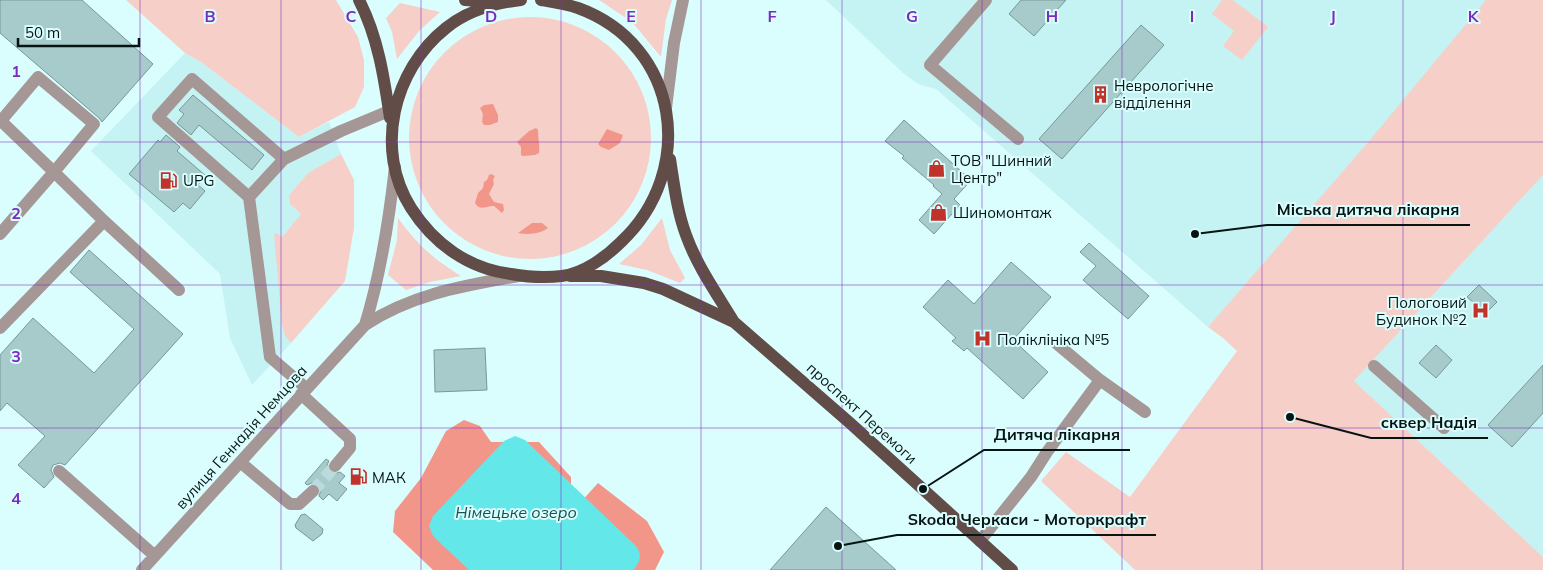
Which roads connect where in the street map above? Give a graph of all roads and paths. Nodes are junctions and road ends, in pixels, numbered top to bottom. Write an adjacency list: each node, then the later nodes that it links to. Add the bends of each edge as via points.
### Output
1 (359, 0): 9 (main road, via 377,43)
2 (465, 0): 7 (main road)
3 (521, 0): 7 (main road)
4 (541, 0): 8 (main road, via 578,8 617,30 652,71)
5 (683, 0): 8 (street)
6 (986, 0): 12 (street, via 930,65)
7 (500, 3): 11 (main road, via 482,8 447,27 419,55 400,90)
8 (666, 108): 13 (main road)
9 (389, 111): 11 (main road); 14 (street)
10 (0, 121): 16 (street); 16 (street, via 38,78 94,124)
11 (392, 128): 15 (main road, проспект Перемоги)
12 (1018, 139)
13 (668, 148): 21 (main road, via 660,186 641,221 600,260); 23 (main road, проспект Перемоги, via 685,234)
14 (284, 159): 17 (street); 17 (street, via 192,79 158,117)
15 (395, 167): 20 (main road, проспект Перемоги, via 400,186 432,236 464,259 501,273); 24 (street, via 385,244)
16 (54, 172): 18 (street); 19 (street)
17 (249, 197): 29 (street, via 270,357)
18 (104, 221): 22 (street); 25 (street)
19 (0, 234)
20 (520, 276): 21 (main road, проспект Перемоги); 24 (street, via 411,300)
21 (564, 276): 23 (main road, проспект Перемоги, via 601,276 644,283)
22 (179, 290)
23 (734, 322): 36 (main road, проспект Перемоги)
24 (364, 325): 29 (street, вулиця Геннадія Немцова)
25 (0, 328)
26 (1058, 344): 28 (street)
27 (1374, 366): 31 (street)
28 (1100, 380): 30 (street); 36 (street, via 1031,477)
29 (304, 391): 32 (street, вулиця Геннадія Немцова); 33 (street, via 350,439 350,448)
30 (1145, 412)
31 (1444, 428)
32 (240, 462): 35 (street, via 290,504 299,504); 37 (street, вулиця Геннадія Немцова)
33 (334, 466)
34 (59, 471): 37 (street)
35 (312, 490)
36 (980, 541): 39 (main road, проспект Перемоги)
37 (155, 556): 38 (street, вулиця Геннадія Немцова)
38 (142, 570)
39 (1012, 570)

